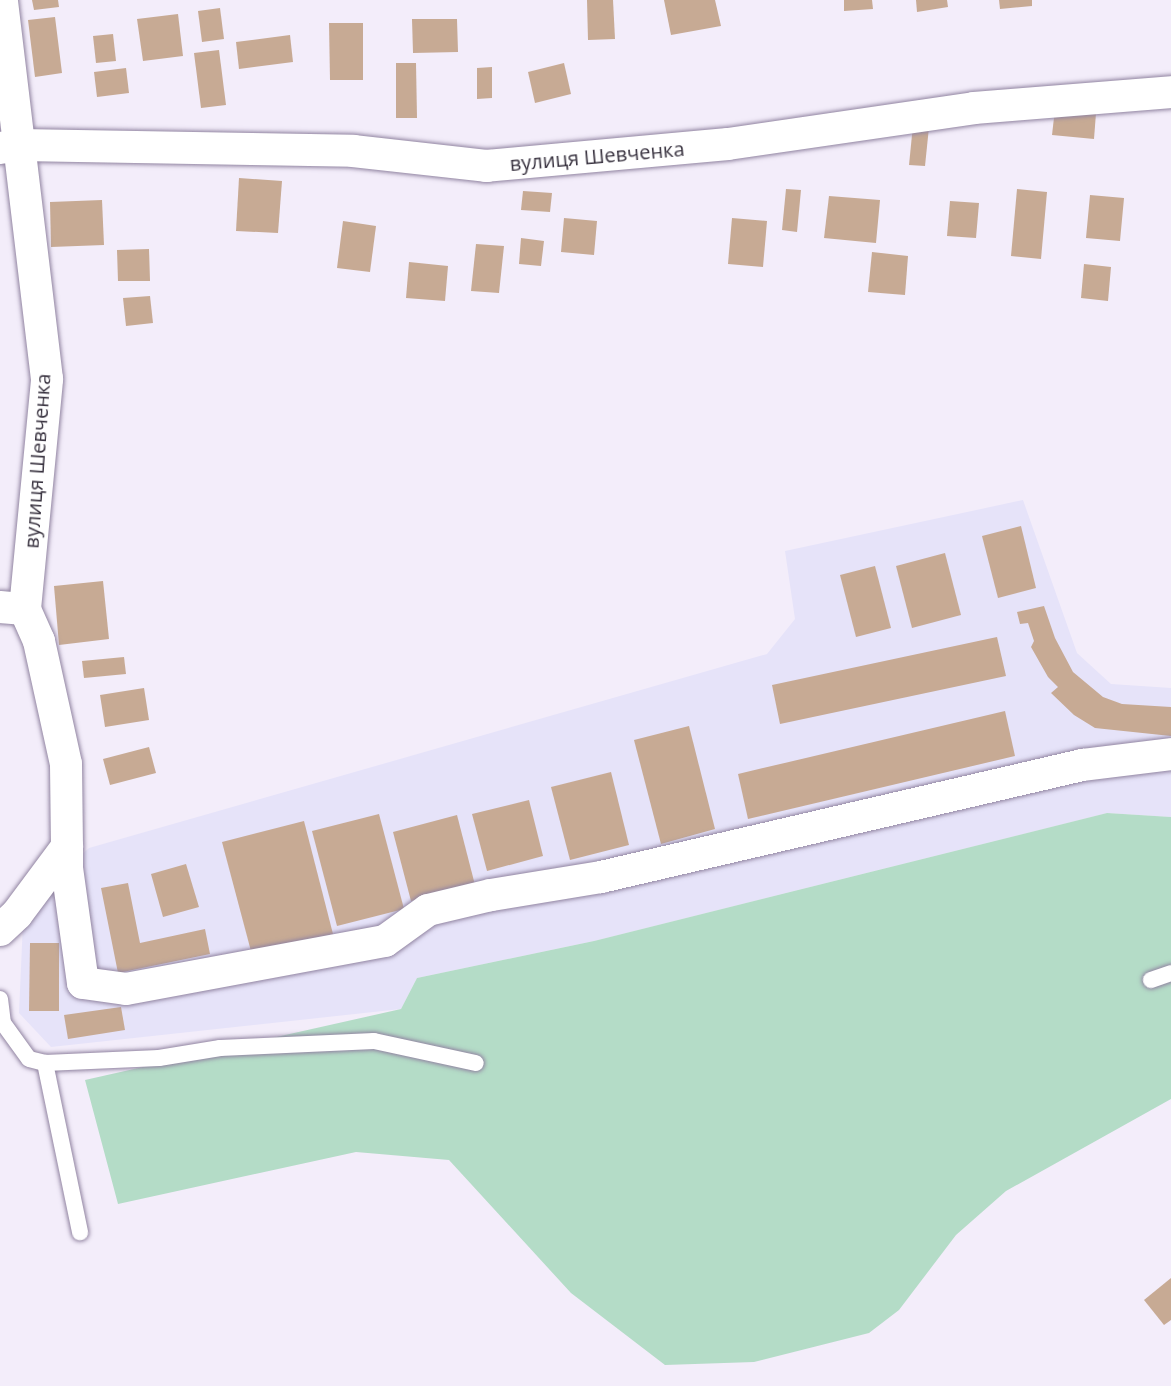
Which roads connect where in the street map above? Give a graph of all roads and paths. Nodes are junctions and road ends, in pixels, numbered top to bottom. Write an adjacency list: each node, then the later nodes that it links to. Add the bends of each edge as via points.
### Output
1 (2, 0): 3 (street)
2 (1171, 92): 3 (street, вулиця Шевченка, via 974,108 728,144 486,166 353,151)
3 (10, 147): 4 (street, вулиця Шевченка, via 46,379)
4 (13, 608): 6 (street, via 39,641 66,764)
5 (1171, 754): 6 (street, via 1083,765 624,872 491,895 428,910 385,941 126,989 83,983)
6 (67, 847): 7 (street, via 17,914)
7 (0, 930)
8 (1171, 973): 9 (lane)
9 (1151, 980)
10 (0, 999): 11 (lane, via 3,1023 29,1059)
11 (45, 1063): 12 (lane, via 159,1058 220,1048 374,1041); 13 (lane)
12 (476, 1063)
13 (80, 1232)

